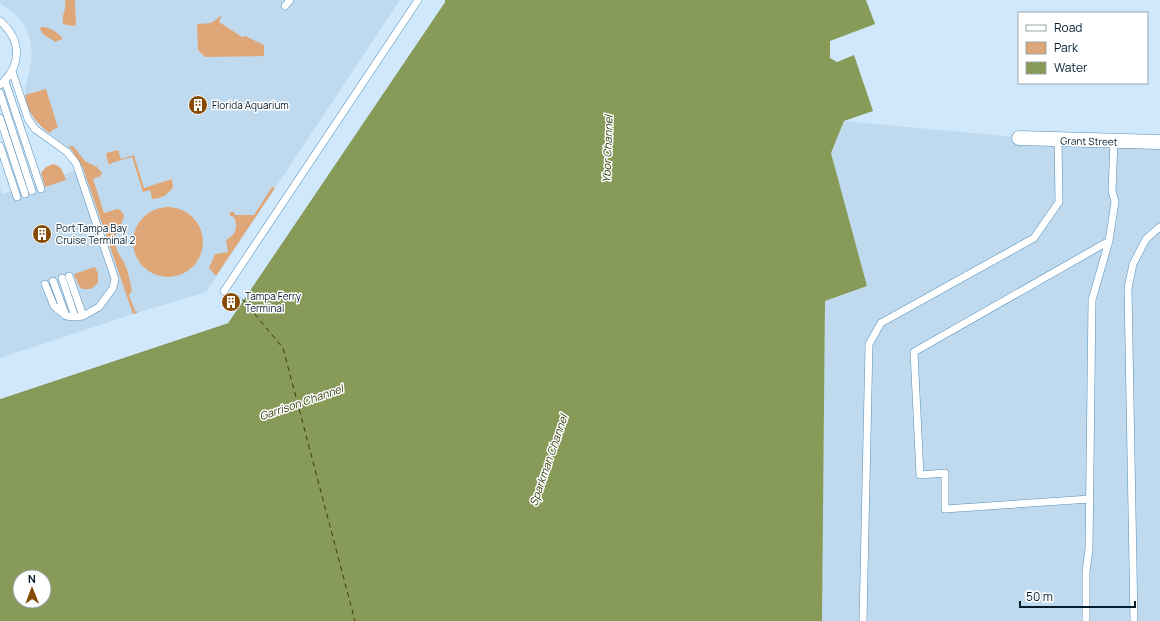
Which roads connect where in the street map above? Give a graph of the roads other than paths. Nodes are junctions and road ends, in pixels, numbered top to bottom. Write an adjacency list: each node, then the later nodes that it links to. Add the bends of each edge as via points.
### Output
1 (418, 0): 18 (lane)
2 (0, 21): 3 (lane, via 8,28 14,40 17,53)
3 (12, 71): 4 (lane); 20 (lane, via 28,118 35,129 67,152 76,163 114,274 112,288 99,307)
4 (2, 83): 12 (lane)
5 (0, 93): 6 (lane, via 28,193)
6 (0, 118)
7 (1018, 138): 8 (street, Grant Street)
8 (1058, 140): 9 (street, Grant Street); 23 (lane, via 1059,202 1034,238 881,323 869,344)
9 (1114, 141): 10 (street, Grant Street); 15 (lane, via 1112,191 1115,202)
10 (1160, 142)
11 (0, 146): 13 (lane)
12 (41, 189)
13 (17, 197)
14 (1160, 227): 25 (lane, via 1146,239 1134,264 1128,288)
15 (1109, 241): 22 (lane, via 1092,300); 22 (lane, via 914,352 920,475 945,473 945,509)
16 (53, 281): 19 (lane)
17 (45, 284): 19 (lane, via 54,306)
18 (224, 291)
19 (66, 316): 21 (lane)
20 (84, 316): 21 (lane); 21 (lane, via 66,277)
21 (75, 317)
22 (1090, 499): 24 (lane)
23 (863, 621)
24 (1086, 621)
25 (1134, 621)

